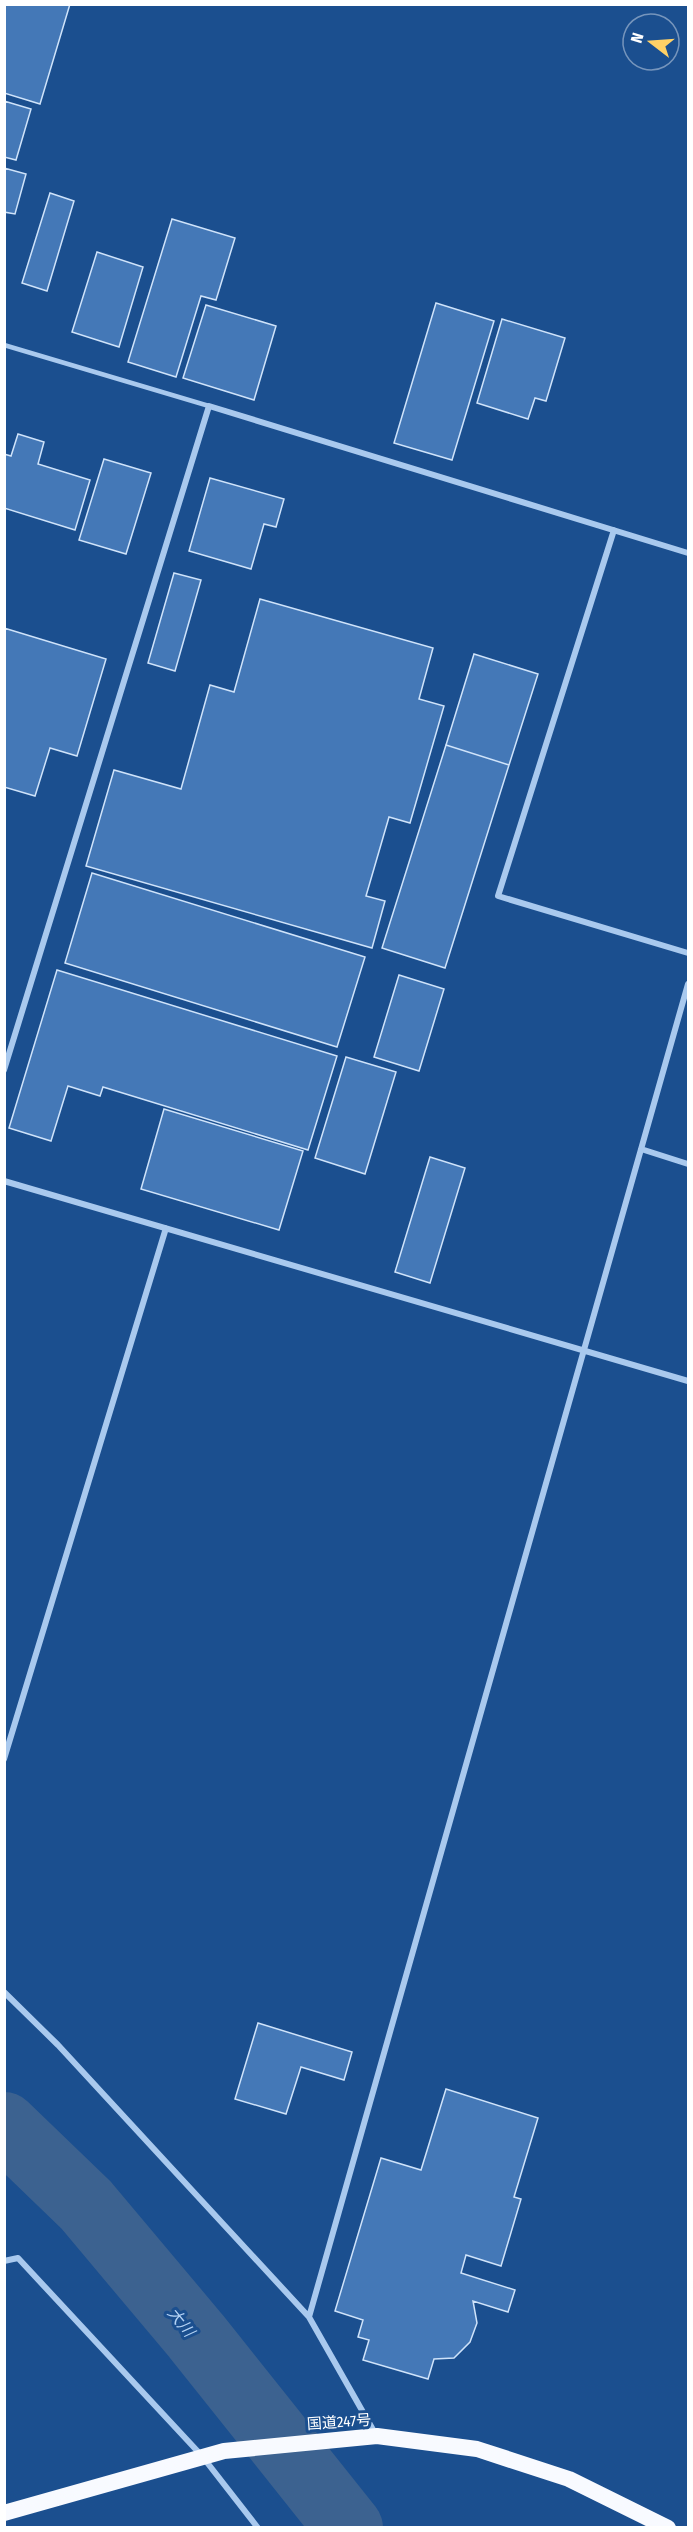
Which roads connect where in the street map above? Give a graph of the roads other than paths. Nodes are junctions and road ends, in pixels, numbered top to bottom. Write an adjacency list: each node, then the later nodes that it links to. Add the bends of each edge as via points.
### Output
1 (4, 345): 2 (lane)
2 (209, 406): 3 (street); 7 (street)
3 (614, 530): 4 (street); 5 (street, via 498,896)
4 (688, 553)
5 (688, 953)
6 (688, 984): 8 (street)
7 (4, 1070)
8 (641, 1149): 9 (street); 12 (street)
9 (688, 1164)
10 (4, 1181): 11 (street)
11 (166, 1228): 12 (street); 14 (street)
12 (584, 1351): 13 (street); 17 (street)
13 (688, 1381)
14 (4, 1758)
15 (4, 1992): 17 (street, via 58,2045)
16 (4, 2261): 19 (street, via 18,2258)
17 (309, 2317): 18 (street)
18 (377, 2436): 19 (highway, 国道247号); 22 (highway, 国道247号, via 477,2449 568,2479)
19 (202, 2456): 20 (highway, 国道247号); 21 (street)
20 (4, 2513)
21 (258, 2528)
22 (668, 2528)

